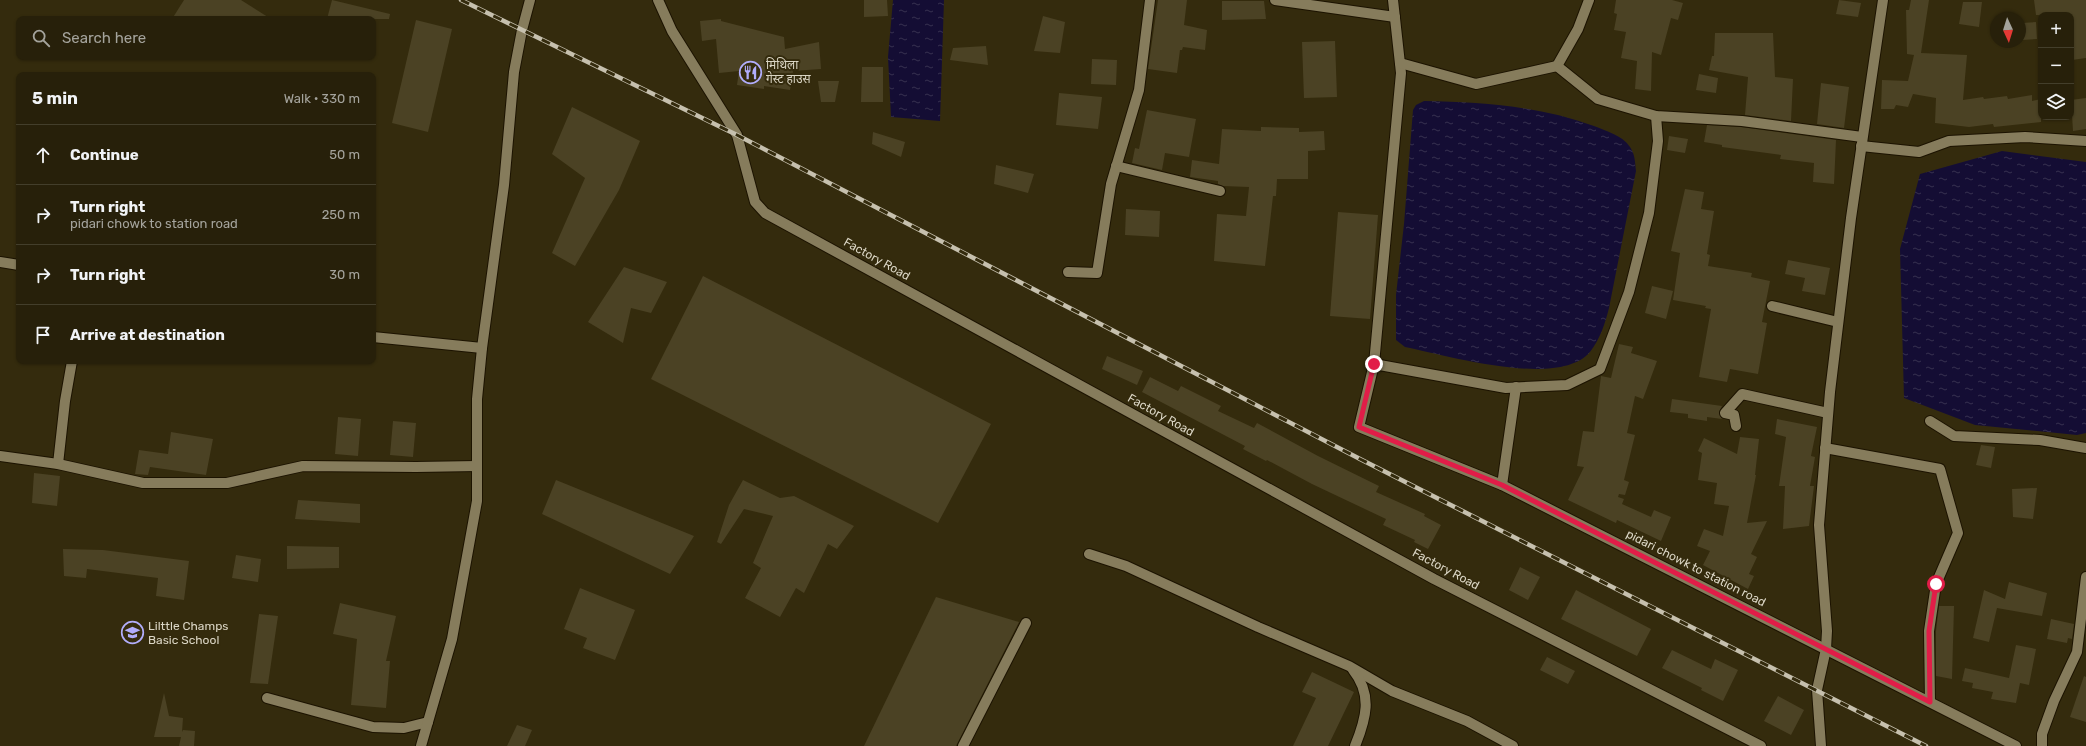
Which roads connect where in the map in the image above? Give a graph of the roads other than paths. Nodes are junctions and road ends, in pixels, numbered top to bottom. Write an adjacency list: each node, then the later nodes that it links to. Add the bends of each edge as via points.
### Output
1 (530, 0): 22 (street, via 514,72 504,185)
2 (658, 0): 47 (street, Factory Road, via 672,31 737,135 755,202 765,213 1434,578)
3 (1150, 0): 14 (street, via 1139,90)
4 (1275, 0): 8 (street)
5 (1393, 0): 8 (street)
6 (1589, 0): 10 (street, via 1578,28)
7 (1883, 0): 13 (street)
8 (1395, 17): 9 (street)
9 (1400, 63): 10 (street, via 1476,84); 24 (street)
10 (1557, 66): 11 (street, via 1598,99)
11 (1656, 116): 13 (street, via 1742,121); 25 (street, via 1658,140 1649,213 1629,292 1600,369 1567,385)
12 (2086, 141): 13 (street, via 2025,137 1949,141 1919,152)
13 (1862, 142): 20 (street)
14 (1116, 166): 15 (street); 18 (street, via 1097,273)
15 (1220, 191)
16 (0, 262): 17 (street)
17 (16, 265)
18 (1068, 272)
19 (1772, 306): 20 (street)
20 (1838, 322): 26 (street)
21 (376, 337): 22 (street)
22 (482, 348): 33 (street, via 477,399)
23 (71, 364): 32 (street)
24 (1374, 364): 25 (street, via 1464,382); 34 (street, pidari chowk to station road, via 1359,427)
25 (1516, 387): 34 (street)
26 (1828, 413): 28 (street, via 1742,394 1725,413 1734,416); 29 (street)
27 (1930, 421): 30 (street, via 1954,436 2040,440)
28 (1736, 426)
29 (1826, 448): 38 (street, via 1819,525 1827,631); 41 (street, via 1940,469 1958,533 1936,584 1929,631)
30 (2086, 448)
31 (0, 456): 32 (street)
32 (58, 464): 33 (street, via 143,483 227,483 303,466)
33 (477, 466): 42 (street, via 477,501 452,639)
34 (1502, 485): 38 (street, pidari chowk to station road)
35 (1089, 554): 39 (street, via 1126,566)
36 (2086, 577): 50 (street, via 2077,652 2054,701 2042,734)
37 (1026, 624): 44 (street)
38 (1826, 649): 41 (street, pidari chowk to station road); 48 (street, via 1817,690)
39 (1349, 666): 45 (street, via 1361,680 1367,703 1364,724); 46 (street, via 1392,691 1467,722)
40 (267, 698): 42 (street, via 373,727 404,728)
41 (1930, 702): 49 (street, pidari chowk to station road)
42 (428, 722): 43 (street)
43 (421, 746)
44 (963, 746)
45 (1355, 746)
46 (1513, 746)
47 (1761, 746)
48 (1821, 746)
49 (2016, 746)
50 (2042, 746)

